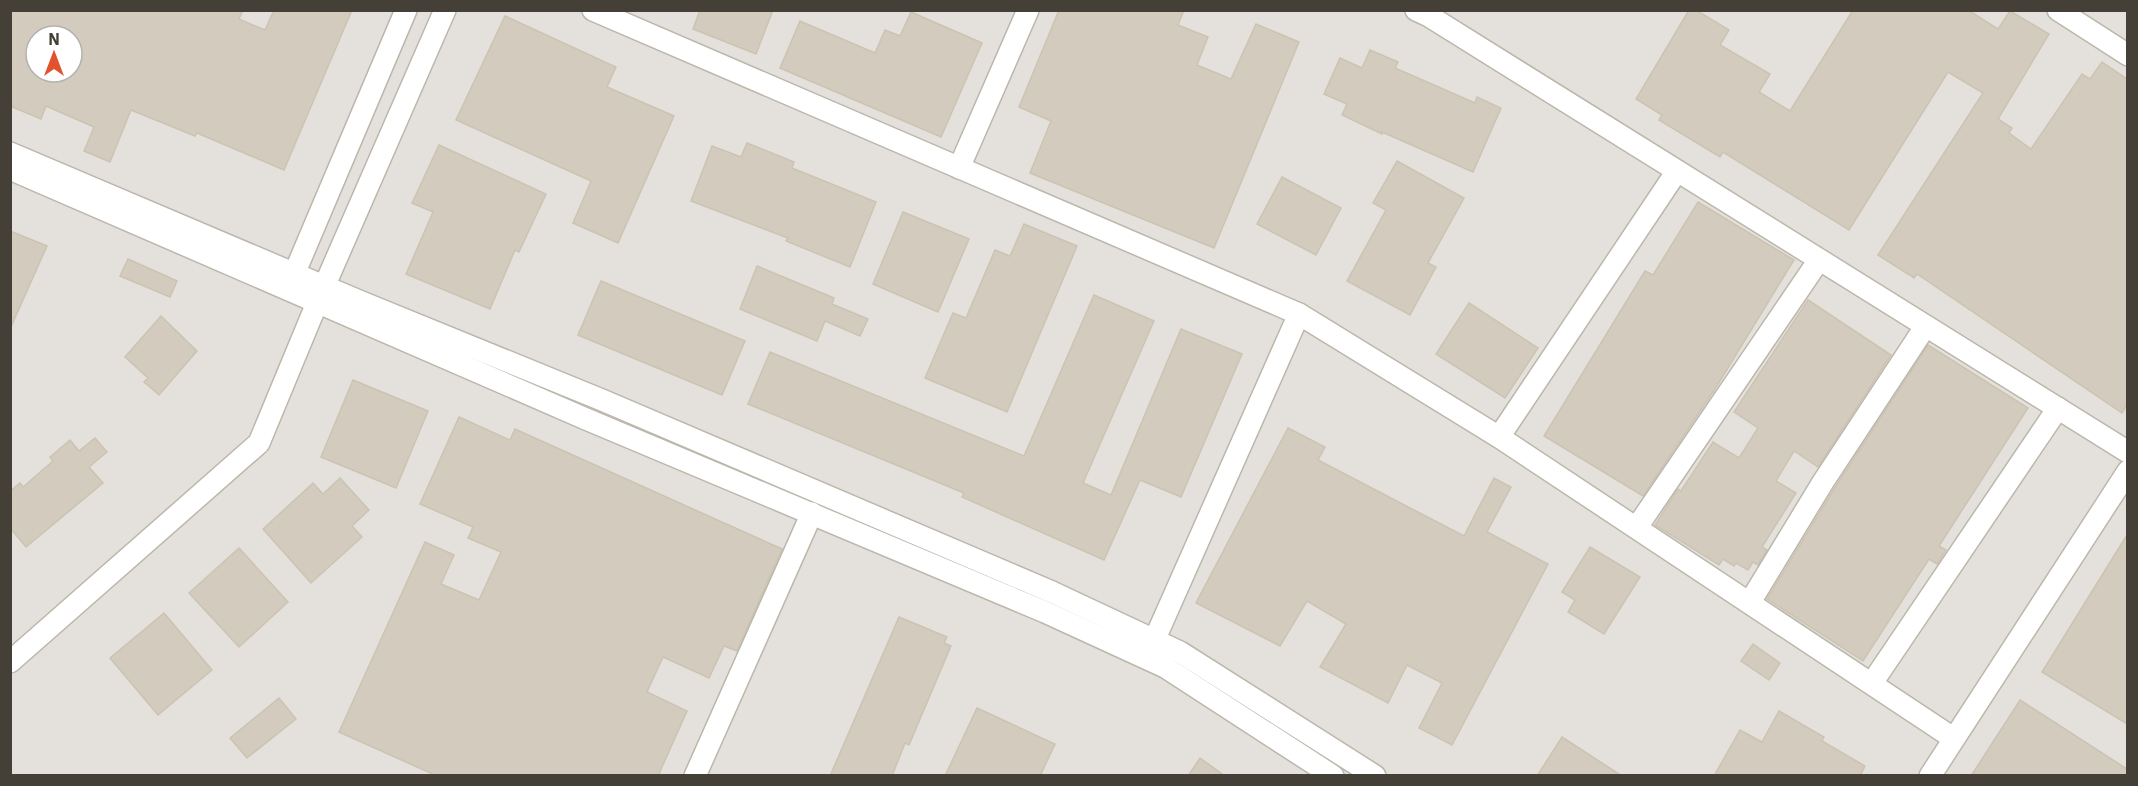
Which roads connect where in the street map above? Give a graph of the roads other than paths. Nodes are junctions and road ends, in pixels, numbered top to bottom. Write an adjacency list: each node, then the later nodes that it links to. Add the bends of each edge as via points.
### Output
1 (406, 10): 13 (street)
2 (446, 10): 14 (street)
3 (593, 10): 9 (street)
4 (1028, 10): 9 (street)
5 (2058, 10): 7 (street)
6 (1426, 12): 11 (street)
7 (2127, 55)
8 (10, 153): 13 (street)
9 (959, 168): 15 (street)
10 (10, 170): 13 (street)
11 (1677, 171): 12 (street); 18 (street)
12 (1819, 260): 16 (street); 22 (street)
13 (291, 282): 14 (street)
14 (321, 295): 21 (street); 24 (street, via 613,404 1052,592); 25 (street, via 259,444)
15 (1299, 314): 18 (street); 24 (street)
16 (1925, 327): 17 (street); 23 (street)
17 (2058, 408): 19 (street); 26 (street)
18 (1499, 437): 22 (street)
19 (2127, 452)
20 (2127, 471): 27 (street)
21 (812, 513): 24 (street, via 1045,612); 28 (street)
22 (1637, 527): 23 (street)
23 (1750, 602): 26 (street)
24 (1150, 649): 29 (street, via 1164,667); 30 (street, via 1180,652)
25 (10, 662)
26 (1872, 683): 27 (street)
27 (1953, 738): 31 (street)
28 (695, 776)
29 (1333, 776)
30 (1375, 776)
31 (1930, 776)

